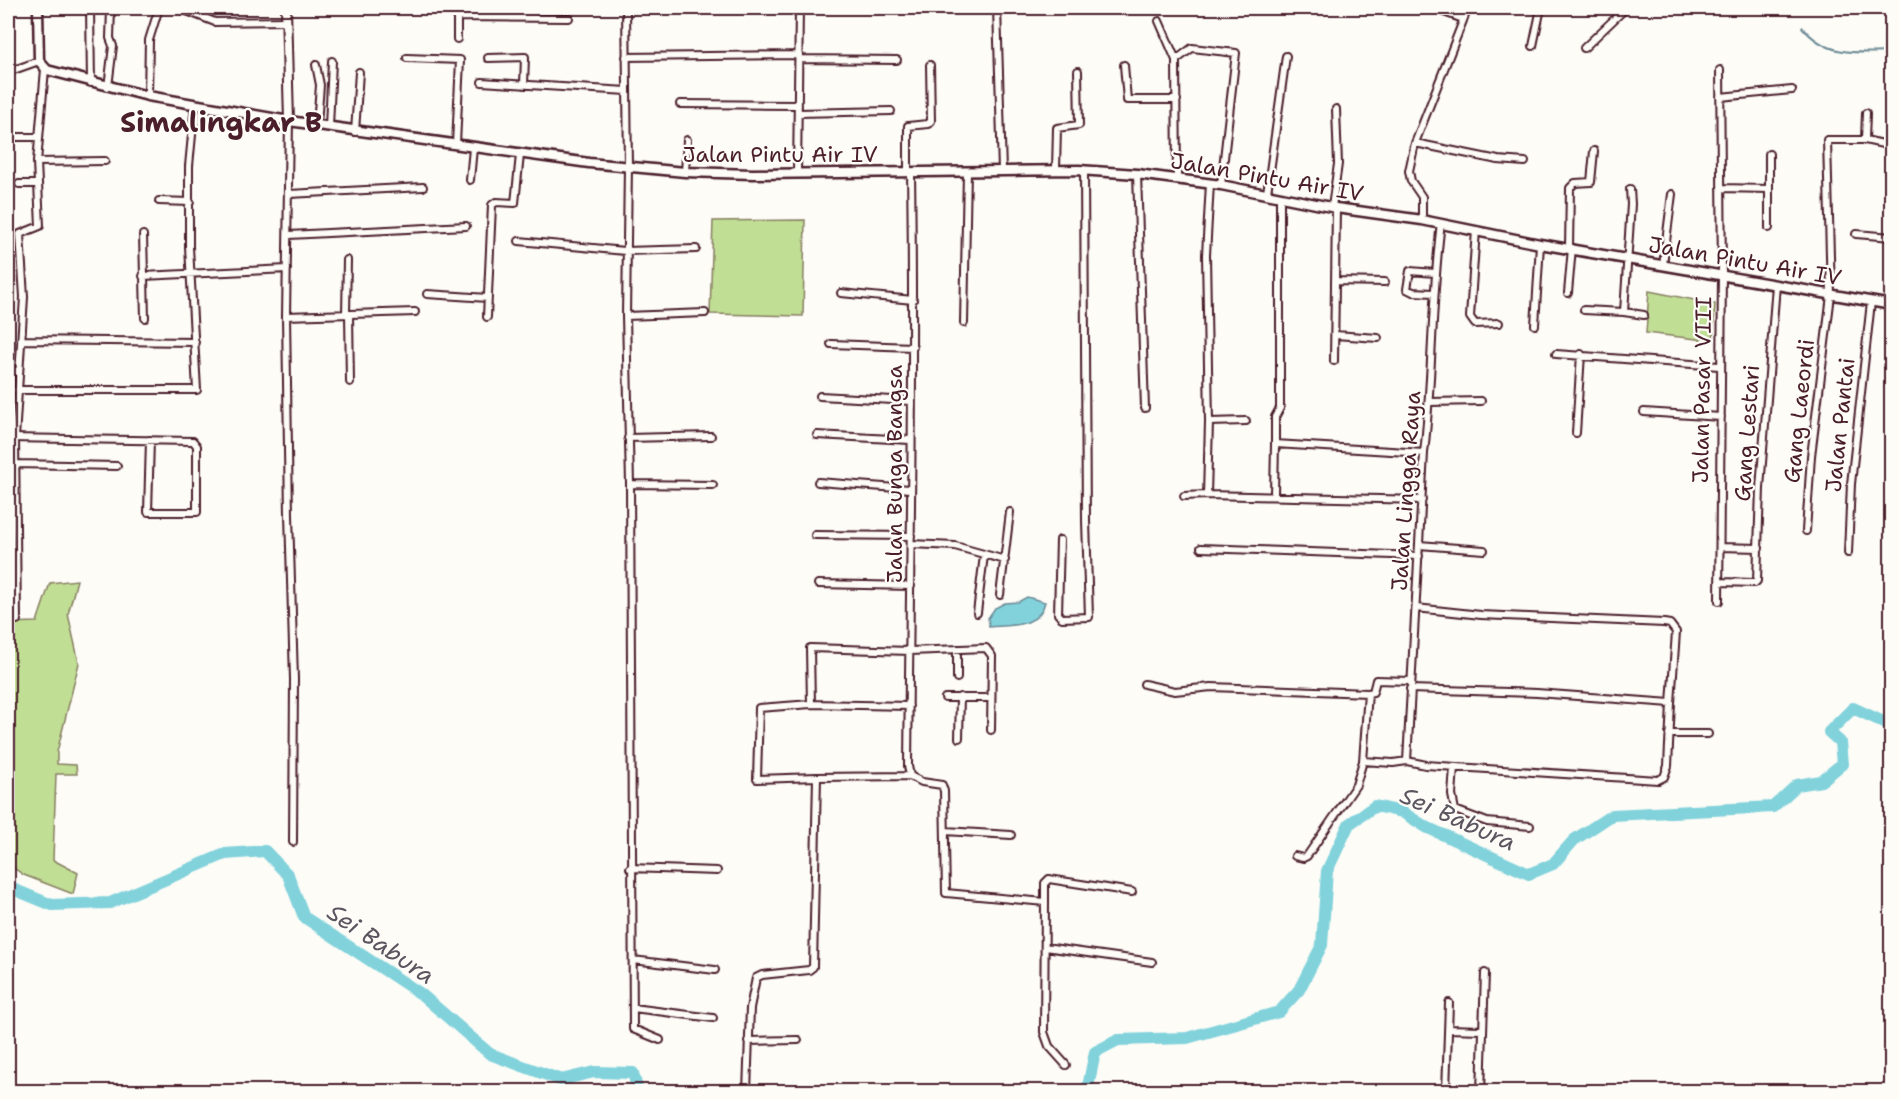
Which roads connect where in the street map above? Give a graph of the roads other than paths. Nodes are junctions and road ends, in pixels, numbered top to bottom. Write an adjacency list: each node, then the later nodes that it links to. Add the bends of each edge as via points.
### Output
1 (38, 8): 30 (main road)
2 (90, 8): 40 (street)
3 (159, 8): 46 (street, via 149,40)
4 (179, 8): 18 (street, via 214,22)
5 (286, 8): 18 (street)
6 (456, 8): 15 (street)
7 (626, 8): 24 (street)
8 (799, 8): 25 (street)
9 (997, 8): 77 (street)
10 (1433, 8): 17 (street)
11 (1468, 8): 17 (street)
12 (1541, 8): 21 (street)
13 (1622, 8): 22 (street)
14 (111, 9): 43 (street, via 113,46)
15 (457, 17): 16 (street); 20 (street)
16 (569, 18)
17 (1463, 19): 64 (street)
18 (287, 21): 56 (street)
19 (1159, 21): 29 (street)
20 (457, 39)
21 (1533, 46)
22 (1584, 48)
23 (1286, 56): 93 (street)
24 (626, 57): 25 (street); 45 (street)
25 (799, 57): 28 (street); 51 (street)
26 (407, 58): 65 (street, via 460,60)
27 (488, 58): 42 (street, via 525,57)
28 (897, 60)
29 (1176, 60): 48 (street); 88 (street, via 1192,48 1236,53)
30 (39, 61): 35 (main road); 38 (street)
31 (332, 61): 58 (street)
32 (316, 65): 57 (street, via 320,85)
33 (930, 65): 79 (street, Jalan Bunga Bangsa, via 931,121 908,126)
34 (1124, 65): 48 (street, via 1128,100)
35 (45, 69): 40 (main road, Jalan Pintu Air IV); 61 (street)
36 (1720, 70): 47 (street, Jalan Pasar VIII)
37 (1078, 71): 75 (street, via 1079,125 1057,128)
38 (8, 72)
39 (359, 72): 59 (street)
40 (91, 82): 43 (main road, Jalan Pintu Air IV)
41 (482, 82): 42 (street)
42 (524, 85): 45 (street)
43 (108, 87): 46 (main road, Jalan Pintu Air IV)
44 (1792, 90): 47 (street)
45 (627, 91): 74 (street)
46 (148, 96): 49 (main road, Jalan Pintu Air IV)
47 (1720, 97): 90 (street, Jalan Pasar VIII)
48 (1177, 100): 83 (street)
49 (195, 104): 56 (main road, Jalan Pintu Air IV); 98 (street)
50 (680, 104): 51 (street)
51 (798, 105): 54 (street)
52 (1336, 110): 99 (street, via 1338,164)
53 (891, 111): 54 (street)
54 (798, 113): 81 (street)
55 (1866, 113): 63 (street)
56 (289, 121): 57 (main road, Jalan Pintu Air IV); 94 (street)
57 (317, 126): 58 (main road, Jalan Pintu Air IV)
58 (329, 127): 59 (main road, Jalan Pintu Air IV)
59 (355, 132): 65 (main road, Jalan Pintu Air IV)
60 (8, 137): 61 (street)
61 (39, 137): 72 (street)
62 (687, 140): 78 (street)
63 (1865, 140): 66 (street); 129 (street, Gang Laeordi, via 1827,140)
64 (1415, 143): 73 (street); 100 (street, via 1409,177 1422,197)
65 (456, 144): 67 (main road, Jalan Pintu Air IV)
66 (1892, 146)
67 (473, 148): 70 (main road, Jalan Pintu Air IV); 84 (street)
68 (1594, 151): 111 (street, via 1591,182 1575,183 1570,188)
69 (1769, 154): 92 (street)
70 (520, 155): 74 (main road, Jalan Pintu Air IV); 130 (street, via 515,203 492,205)
71 (105, 161): 72 (street)
72 (37, 162): 87 (street)
73 (1525, 162)
74 (628, 166): 78 (main road, Jalan Pintu Air IV); 113 (street)
75 (1056, 170): 76 (main road, Jalan Pintu Air IV); 77 (main road, Jalan Pintu Air IV)
76 (1084, 170): 82 (main road, Jalan Pintu Air IV); 196 (street, via 1089,617 1058,615)
77 (1002, 171): 80 (main road, Jalan Pintu Air IV)
78 (685, 172): 81 (main road, Jalan Pintu Air IV)
79 (909, 172): 80 (main road, Jalan Pintu Air IV); 81 (main road, Jalan Pintu Air IV); 131 (street, Jalan Bunga Bangsa)
80 (967, 172): 144 (street)
81 (797, 174)
82 (1137, 174): 83 (main road, Jalan Pintu Air IV); 165 (street)
83 (1177, 179): 85 (main road, Jalan Pintu Air IV)
84 (470, 180)
85 (1210, 183): 88 (main road, Jalan Pintu Air IV); 171 (street, via 1206,277)
86 (19, 184): 87 (street)
87 (38, 184): 149 (street, via 40,226 20,234 24,297)
88 (1221, 185): 93 (main road, Jalan Pintu Air IV)
89 (423, 187): 94 (street)
90 (1721, 188): 92 (street); 120 (street, Jalan Pasar VIII)
91 (1630, 189): 114 (street)
92 (1769, 189): 103 (street)
93 (1266, 193): 96 (main road, Jalan Pintu Air IV)
94 (289, 194): 105 (street)
95 (1672, 194): 116 (street)
96 (1280, 196): 99 (main road, Jalan Pintu Air IV); 180 (street, via 1280,408 1275,417)
97 (159, 201): 98 (street)
98 (190, 202): 118 (street)
99 (1334, 208): 100 (main road, Jalan Pintu Air IV); 122 (street)
100 (1422, 220): 101 (main road, Jalan Pintu Air IV)
101 (1441, 223): 104 (main road, Jalan Pintu Air IV); 119 (street, Jalan Lingga Raya)
102 (466, 226): 105 (street)
103 (1769, 228)
104 (1476, 230): 110 (main road, Jalan Pintu Air IV); 145 (street, via 1470,317 1475,324)
105 (289, 234): 117 (street)
106 (1856, 234): 108 (street)
107 (143, 235): 121 (street)
108 (1892, 237)
109 (519, 241): 113 (street)
110 (1540, 244): 111 (main road, Jalan Pintu Air IV); 146 (street)
111 (1571, 248): 114 (main road, Jalan Pintu Air IV); 127 (street)
112 (696, 249): 113 (street)
113 (626, 251): 141 (street)
114 (1628, 258): 116 (main road, Jalan Pintu Air IV); 136 (street)
115 (347, 260): 137 (street)
116 (1664, 265): 120 (main road, Jalan Pintu Air IV)
117 (287, 269): 118 (street); 140 (street)
118 (190, 272): 121 (street); 150 (street)
119 (1435, 273): 126 (street, Jalan Lingga Raya); 126 (street, via 1410,271 1407,289)
120 (1722, 274): 124 (main road, Jalan Pintu Air IV); 156 (street, Jalan Pasar VIII)
121 (143, 276): 143 (street)
122 (1335, 281): 123 (street); 147 (street)
123 (1385, 282)
124 (1776, 285): 129 (main road, Jalan Pintu Air IV); 201 (street, Gang Lestari, via 1770,329)
125 (841, 293): 131 (street)
126 (1434, 293): 164 (street, Jalan Lingga Raya)
127 (1568, 293)
128 (428, 294): 130 (street)
129 (1830, 295): 132 (main road, Jalan Pintu Air IV); 193 (street, Gang Laeordi)
130 (488, 298): 142 (street)
131 (913, 300): 152 (street, Jalan Bunga Bangsa)
132 (1870, 302): 133 (main road, Jalan Pintu Air IV); 203 (street, Jalan Pantai, via 1851,484)
133 (1892, 305)
134 (1584, 310): 136 (street)
135 (415, 312): 137 (street)
136 (1624, 312): 139 (street)
137 (348, 314): 140 (street); 159 (street)
138 (705, 314): 141 (street)
139 (1644, 315)
140 (286, 316): 244 (street, via 294,679)
141 (626, 316): 177 (street)
142 (487, 317)
143 (145, 318)
144 (964, 323)
145 (1498, 323)
146 (1535, 324)
147 (1335, 335): 148 (street); 155 (street)
148 (1378, 338)
149 (21, 340): 150 (street); 158 (street)
150 (195, 342): 160 (street, via 196,390)
151 (831, 344): 152 (street)
152 (913, 347): 162 (street, Jalan Bunga Bangsa)
153 (1556, 354): 154 (street)
154 (1581, 354): 156 (street); 172 (street)
155 (1334, 361)
156 (1719, 366): 169 (street, Jalan Pasar VIII)
157 (8, 371): 158 (street)
158 (18, 371): 160 (street)
159 (350, 382)
160 (17, 390): 168 (street)
161 (820, 396): 162 (street)
162 (911, 401): 179 (street, Jalan Bunga Bangsa)
163 (1481, 401): 164 (street)
164 (1430, 402): 181 (street, Jalan Lingga Raya)
165 (1144, 408)
166 (1644, 412): 169 (street)
167 (8, 413): 168 (street)
168 (16, 413): 176 (street)
169 (1721, 417): 199 (street, Jalan Pasar VIII)
170 (1246, 421): 171 (street)
171 (1209, 422): 189 (street)
172 (1576, 433)
173 (817, 435): 179 (street)
174 (711, 436): 177 (street)
175 (8, 438): 176 (street)
176 (15, 438): 178 (street); 182 (street)
177 (628, 438): 185 (street)
178 (150, 440): 178 (street, via 148,512 197,512 195,443)
179 (910, 440): 187 (street, Jalan Bunga Bangsa)
180 (1275, 444): 181 (street); 188 (street)
181 (1424, 453): 191 (street, Jalan Lingga Raya)
182 (16, 464): 183 (street); 208 (street)
183 (117, 466)
184 (818, 482): 187 (street)
185 (630, 484): 186 (street); 246 (street)
186 (713, 485)
187 (910, 489): 195 (street, Jalan Bunga Bangsa)
188 (1274, 494): 189 (street); 191 (street)
189 (1208, 495): 190 (street)
190 (1184, 496)
191 (1422, 500): 198 (street, Jalan Lingga Raya)
192 (1010, 512): 206 (street)
193 (1806, 531)
194 (815, 535): 195 (street)
195 (911, 536): 197 (street, Jalan Bunga Bangsa)
196 (1060, 540)
197 (911, 544): 204 (street, via 956,546); 211 (street, Jalan Bunga Bangsa)
198 (1419, 545): 202 (street); 205 (street, Jalan Lingga Raya)
199 (1720, 546): 201 (street); 209 (street, Jalan Pasar VIII)
200 (1201, 548): 205 (street)
201 (1759, 548): 209 (street, Gang Lestari, via 1756,582)
202 (1484, 550)
203 (1848, 553)
204 (984, 555): 206 (street); 217 (street)
205 (1419, 556): 216 (street, Jalan Lingga Raya)
206 (1005, 560): 212 (street)
207 (8, 582): 208 (street)
208 (16, 582): 215 (street)
209 (1720, 582): 213 (street, Jalan Pasar VIII)
210 (818, 585): 211 (street)
211 (911, 586): 220 (street, Jalan Bunga Bangsa)
212 (1000, 595)
213 (1719, 601)
214 (8, 604): 215 (street)
215 (16, 604): 218 (street, via 17,621)
216 (1416, 608): 222 (street, Jalan Lingga Raya); 229 (street, via 1670,624 1676,632)
217 (977, 613)
218 (8, 620)
219 (957, 649): 220 (street); 221 (street); 228 (street, via 986,648 991,652)
220 (910, 651): 230 (street, via 810,648); 231 (street, Jalan Bunga Bangsa)
221 (957, 678)
222 (1410, 681): 224 (street, Jalan Lingga Raya); 225 (street, via 1376,680 1373,692)
223 (1144, 684): 225 (street, via 1175,691 1211,687)
224 (1410, 689): 229 (street); 236 (street, Jalan Lingga Raya)
225 (1368, 693): 237 (street)
226 (960, 697): 227 (street); 228 (street); 235 (street)
227 (945, 698)
228 (991, 698): 232 (street)
229 (1671, 702): 233 (street)
230 (811, 704): 231 (street); 240 (street, via 759,708 757,779)
231 (909, 706): 239 (street, Jalan Bunga Bangsa)
232 (991, 730)
233 (1669, 734): 234 (street); 238 (street, via 1666,774 1658,780)
234 (1708, 734)
235 (959, 738)
236 (1407, 760): 237 (street); 238 (street, via 1412,764)
237 (1363, 762): 245 (street, via 1356,785 1307,856)
238 (1454, 767): 241 (street, via 1455,810 1487,822)
239 (910, 776): 240 (street); 242 (street, via 942,785)
240 (817, 777): 262 (street, via 813,967 756,978)
241 (1530, 826)
242 (945, 831): 243 (street); 249 (street, via 946,893)
243 (1011, 835)
244 (293, 842)
245 (1295, 856)
246 (630, 868): 247 (street); 251 (street)
247 (717, 871)
248 (1132, 892): 249 (street, via 1050,879 1045,883)
249 (1045, 902): 250 (street)
250 (1045, 947): 252 (street); 263 (street, via 1044,1032 1048,1046)
251 (633, 960): 253 (street); 256 (street)
252 (1152, 962)
253 (715, 970)
254 (1485, 973): 259 (street)
255 (1449, 1003): 258 (street)
256 (633, 1008): 257 (street); 260 (street, via 633,1031)
257 (713, 1018)
258 (1449, 1029): 259 (street); 265 (street)
259 (1482, 1030): 266 (street)
260 (660, 1040)
261 (798, 1040): 262 (street)
262 (748, 1041): 264 (street)
263 (1066, 1065)
264 (747, 1092)
265 (1446, 1092)
266 (1481, 1092)

